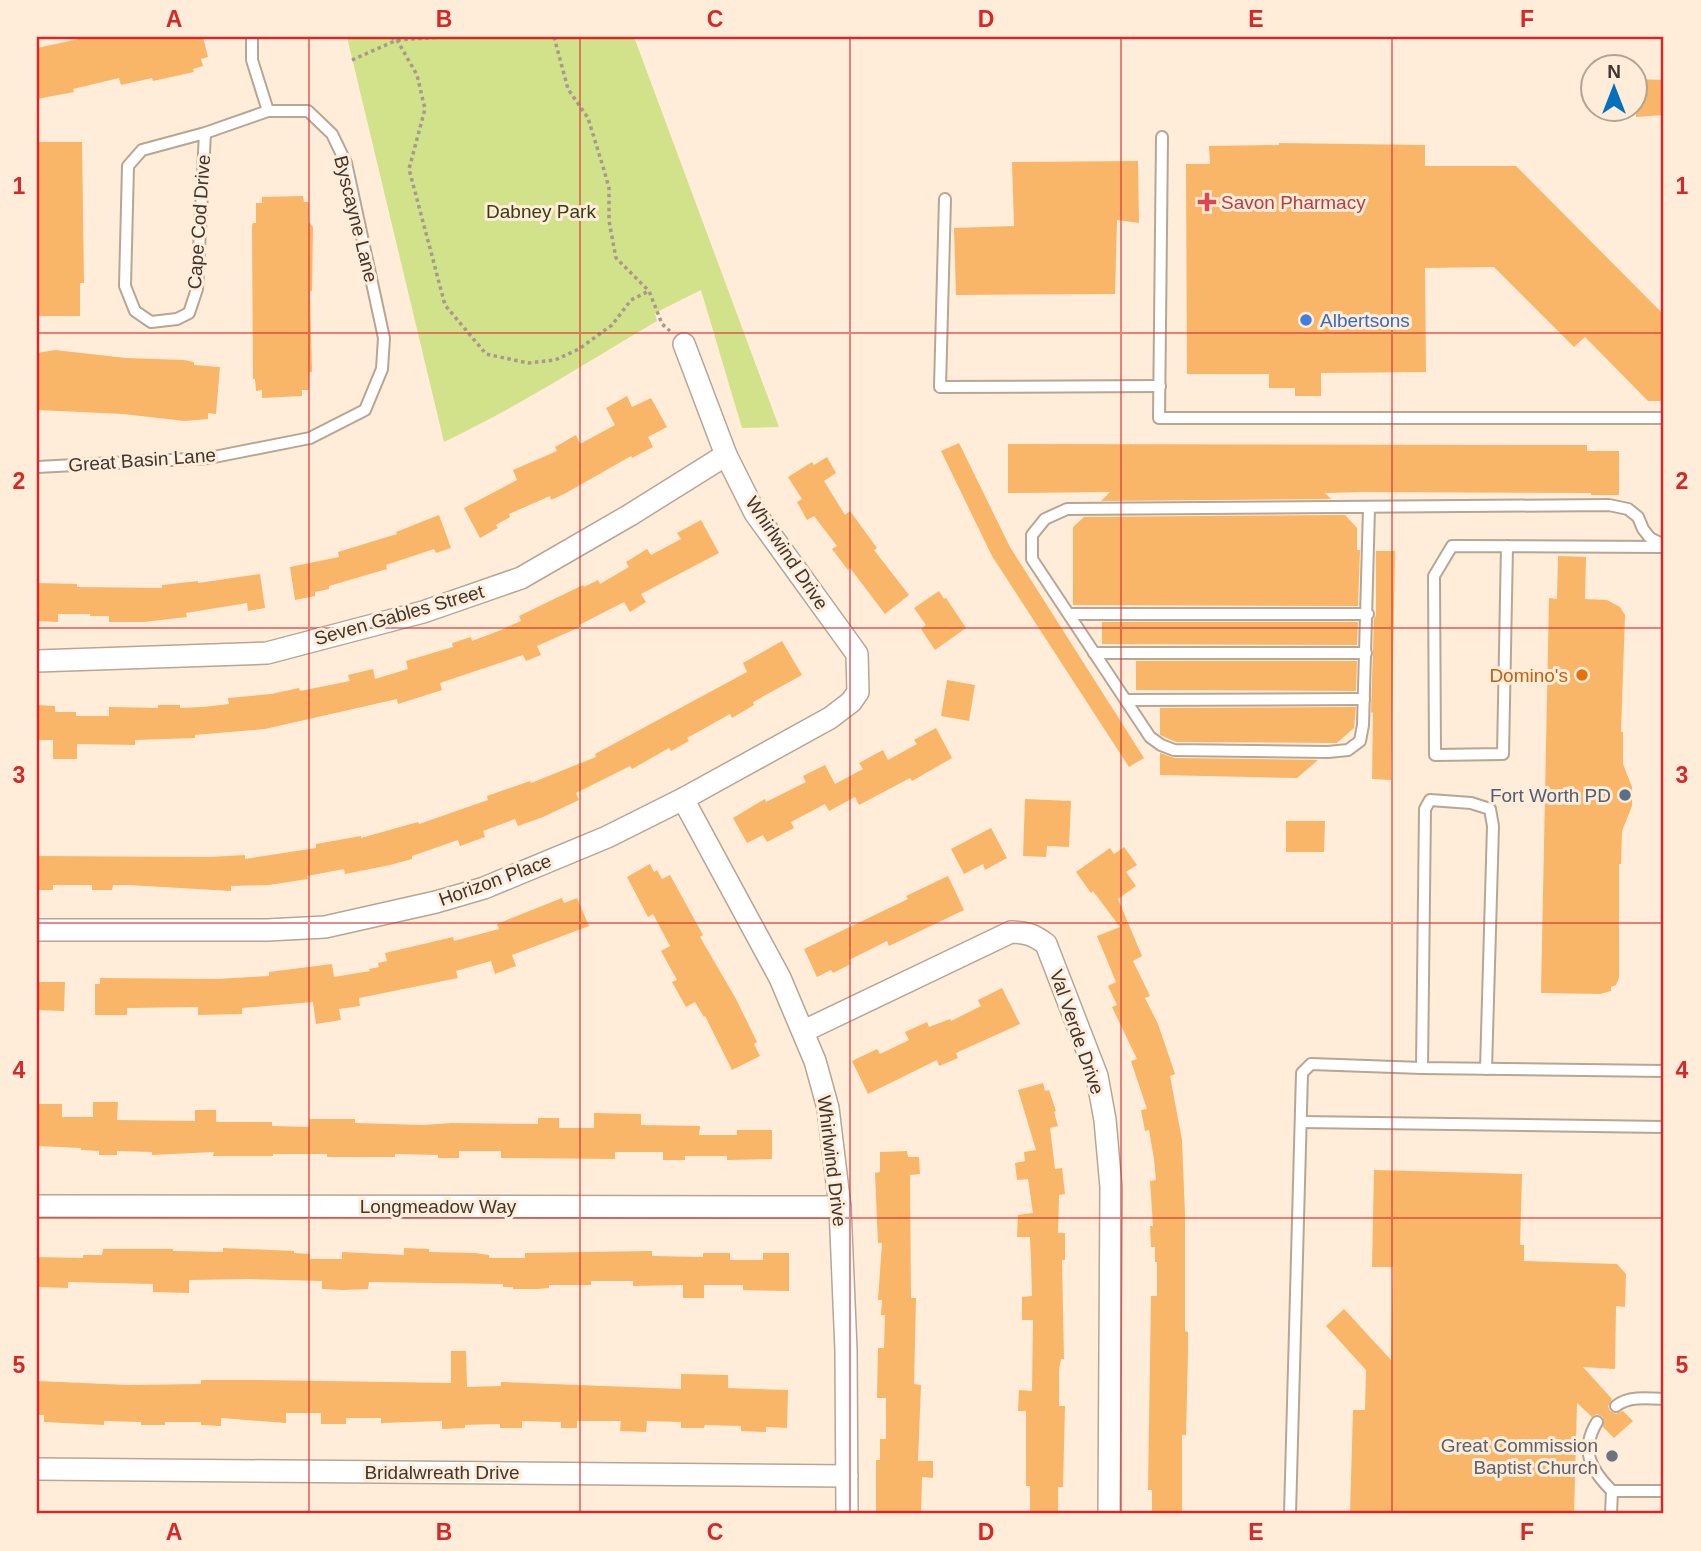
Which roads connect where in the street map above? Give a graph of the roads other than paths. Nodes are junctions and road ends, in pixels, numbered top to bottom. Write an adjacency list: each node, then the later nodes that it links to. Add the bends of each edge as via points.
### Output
1 (252, 37): 2 (lane, via 252,60)
2 (268, 111): 3 (lane, Cape Cod Drive); 8 (lane, Byscayne Lane, via 308,111 332,134 346,163 384,338 382,369)
3 (205, 133): 3 (lane, Cape Cod Drive, via 197,289 189,313 151,322 135,311 125,286 128,166 142,150)
4 (1162, 137): 7 (lane)
5 (945, 199): 7 (lane, via 940,387)
6 (684, 344): 10 (street, Whirlwind Drive)
7 (1160, 386): 9 (lane, via 1159,418)
8 (365, 410): 11 (lane, Great Basin Lane, via 310,438 209,458)
9 (1664, 418)
10 (726, 455): 19 (street, Seven Gables Street, via 521,578 423,612 267,653); 20 (street, Whirlwind Drive, via 755,513 857,654)
11 (37, 467)
12 (1369, 508): 13 (lane, via 1609,505 1639,517 1650,538); 15 (lane, via 1067,509 1045,519 1032,535 1032,559); 16 (lane)
13 (1664, 546): 14 (lane)
14 (1507, 547): 14 (lane, via 1452,546 1434,576 1434,755 1503,754)
15 (1069, 614): 16 (lane); 17 (lane)
16 (1368, 614): 18 (lane)
17 (1094, 653): 18 (lane); 22 (lane)
18 (1366, 653): 21 (lane)
19 (37, 661)
20 (859, 681): 23 (street, Horizon Place, via 858,692 830,718)
21 (1364, 699): 22 (lane); 22 (lane, via 1360,741 1348,750 1328,752 1174,750 1150,737)
22 (1126, 700)
23 (683, 799): 24 (street, Horizon Place, via 607,837 484,888 325,927); 25 (street, Whirlwind Drive)
24 (37, 930)
25 (804, 1031): 32 (street, Whirlwind Drive, via 828,1108); 41 (street, Val Verde Drive, via 1011,932 1035,935 1046,944 1097,1076 1105,1120 1111,1187)
26 (1422, 1068): 27 (lane); 27 (lane, via 1425,809 1430,800 1490,809); 29 (lane, via 1311,1064 1302,1073)
27 (1486, 1069): 28 (lane)
28 (1664, 1071)
29 (1301, 1122): 30 (lane); 42 (lane)
30 (1664, 1127)
31 (37, 1206): 32 (street, Longmeadow Way)
32 (840, 1206): 37 (street, Whirlwind Drive)
33 (1664, 1399): 34 (lane, via 1642,1398)
34 (1616, 1406)
35 (1597, 1422): 38 (lane, via 1589,1435 1588,1456 1598,1477)
36 (37, 1469): 37 (street, Bridalwreath Drive)
37 (847, 1476): 40 (street, Whirlwind Drive)
38 (1612, 1491): 39 (lane); 43 (lane)
39 (1664, 1492)
40 (847, 1514)
41 (1109, 1514)
42 (1290, 1514)
43 (1611, 1514)

